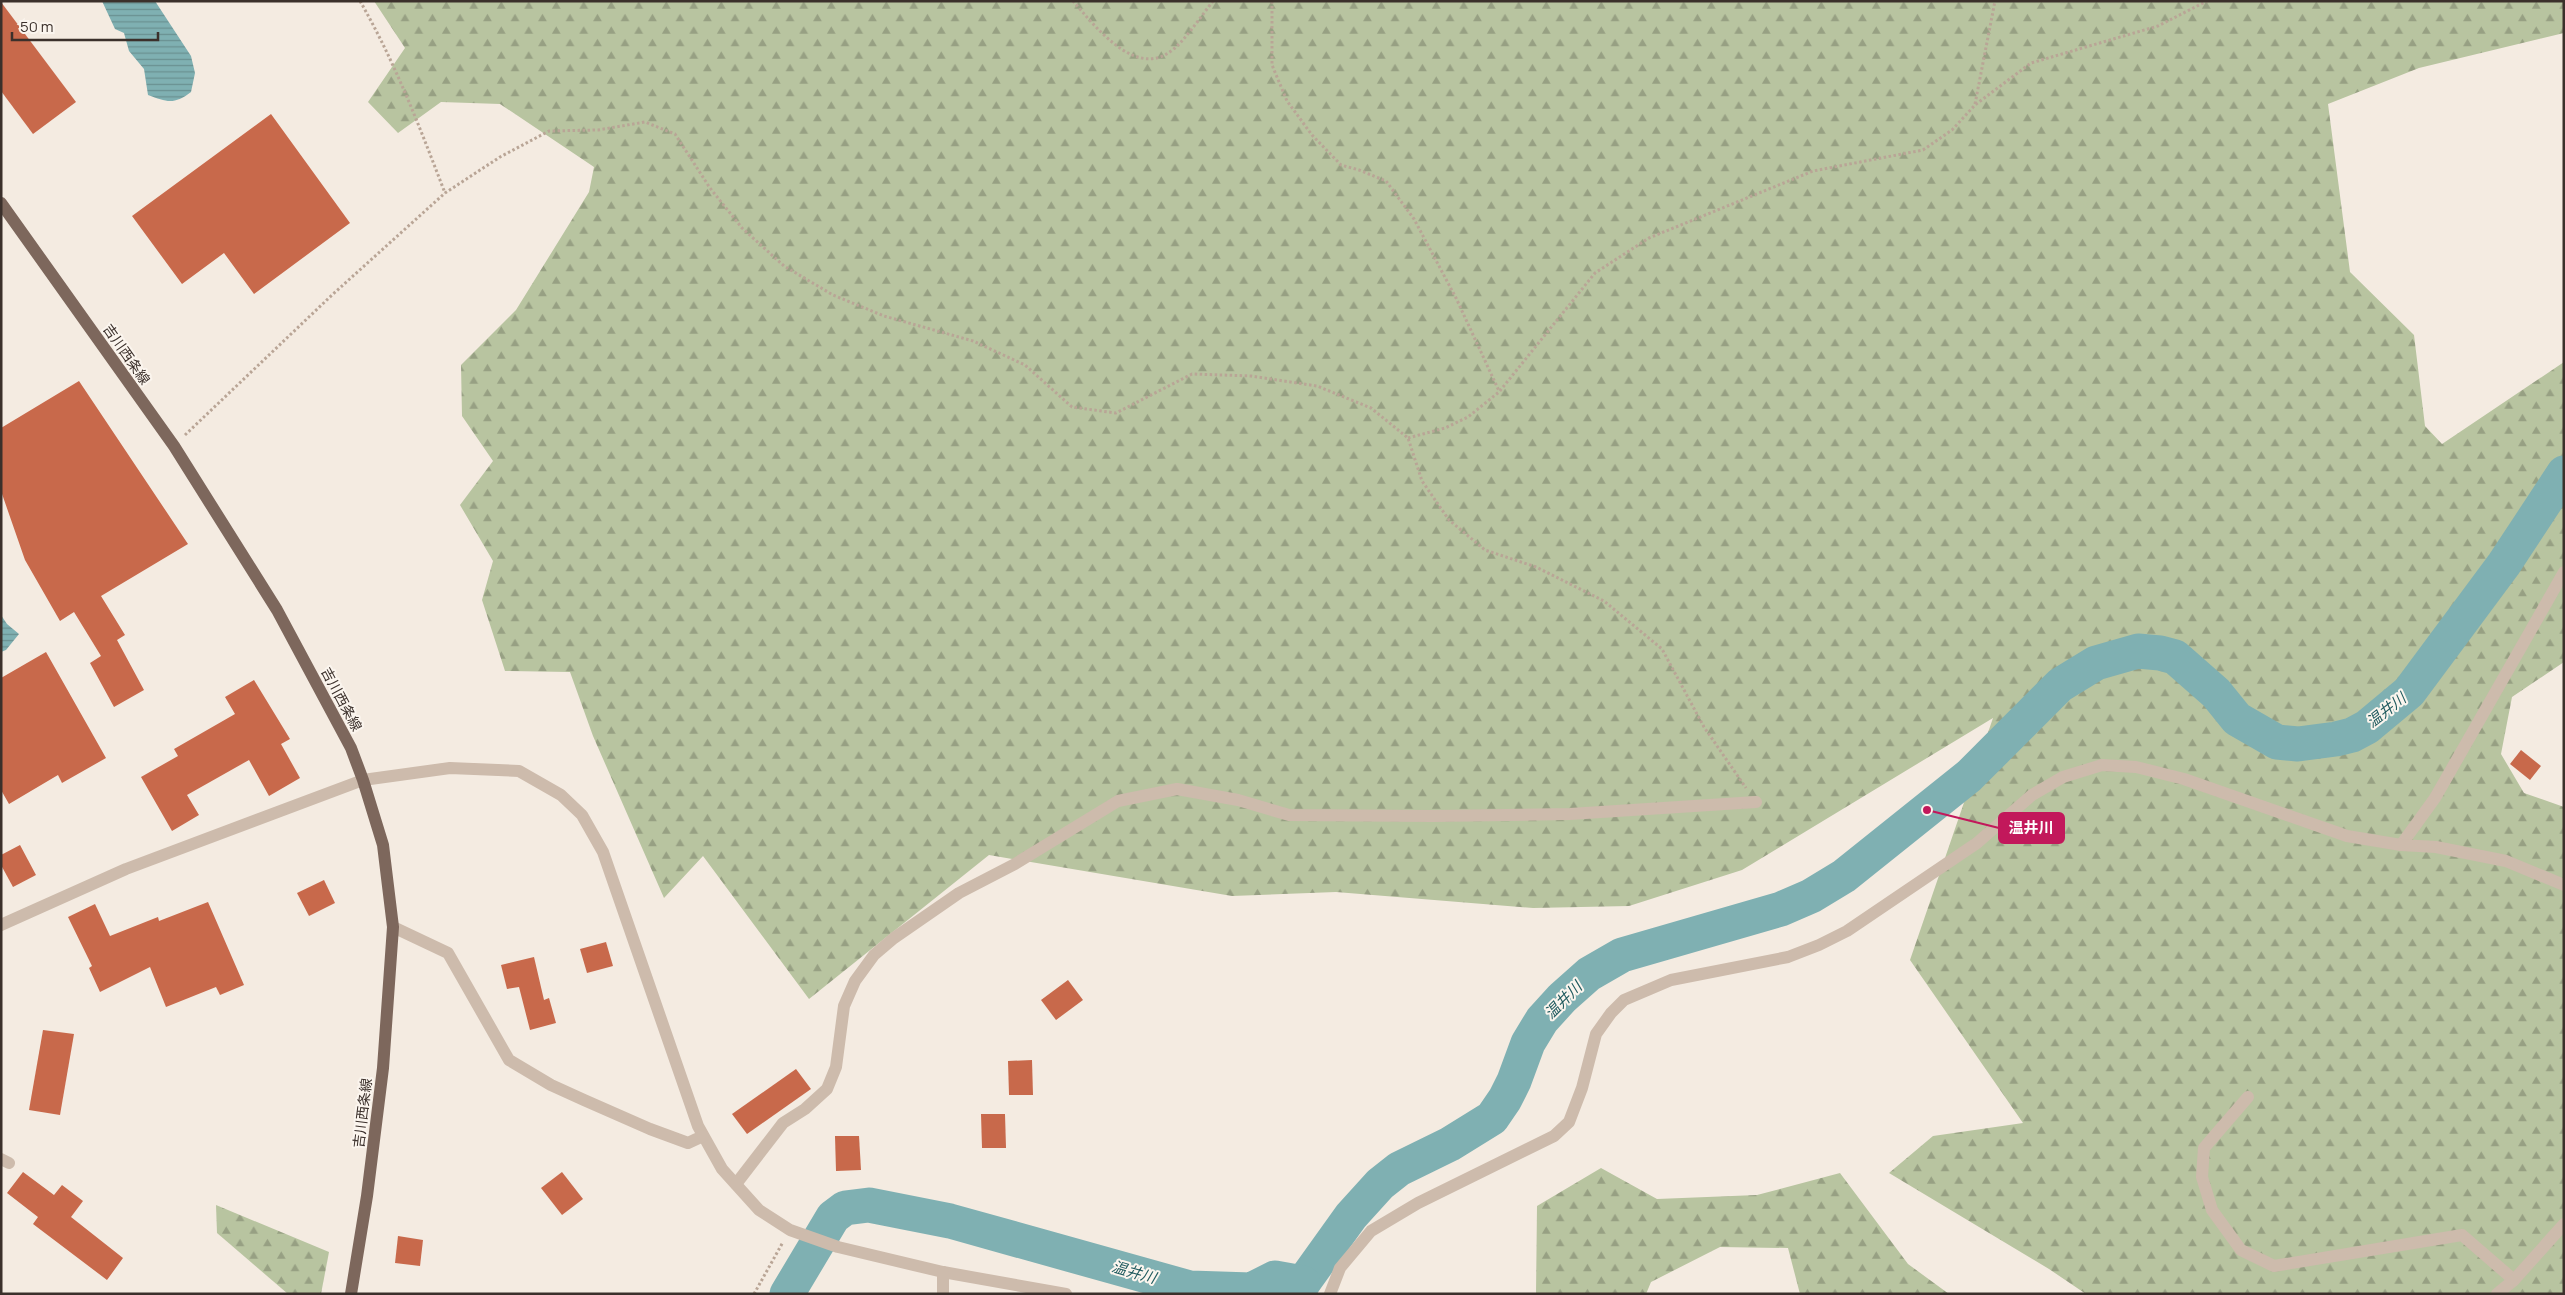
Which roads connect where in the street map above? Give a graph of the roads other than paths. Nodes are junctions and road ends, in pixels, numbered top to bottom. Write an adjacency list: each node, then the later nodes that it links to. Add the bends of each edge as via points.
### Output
1 (1, 203): 3 (main road, 吉川西条線, via 174,446 277,610 351,748)
2 (2564, 572): 5 (street, via 2435,798)
3 (363, 780): 7 (street, via 126,869); 8 (main road, 吉川西条線, via 383,845); 10 (street, via 450,768 519,770 561,795 582,815 604,852)
4 (1756, 802): 11 (street, via 1570,814 1404,816 1289,815 1238,800 1177,788 1118,801 1015,864 959,893 874,955 855,982 844,1006 836,1067 827,1089 783,1123)
5 (2401, 845): 6 (street, via 2436,846 2506,860); 18 (street, via 2347,836 2184,779 2136,767 2102,765 2063,777 2032,795 1977,843 1847,931 1788,957 1671,980 1624,1000 1596,1034 1579,1096 1568,1122 1554,1136 1418,1203 1372,1231 1340,1268)
6 (2564, 885)
7 (2, 923)
8 (393, 927): 10 (street, via 448,952 508,1060 551,1085 650,1130 688,1143); 15 (main road, 吉川西条線, via 383,1068 367,1196)
9 (2248, 1097): 14 (street, via 2204,1148 2202,1177 2212,1210 2242,1250 2274,1266 2462,1235)
10 (703, 1136): 11 (street, via 722,1169)
11 (736, 1184): 13 (street, via 759,1210 794,1231 838,1247)
12 (2564, 1224): 14 (street)
13 (943, 1272): 16 (street); 17 (street)
14 (2514, 1280): 19 (street)
15 (350, 1294)
16 (943, 1294)
17 (1066, 1294)
18 (1330, 1294)
19 (2497, 1294)

